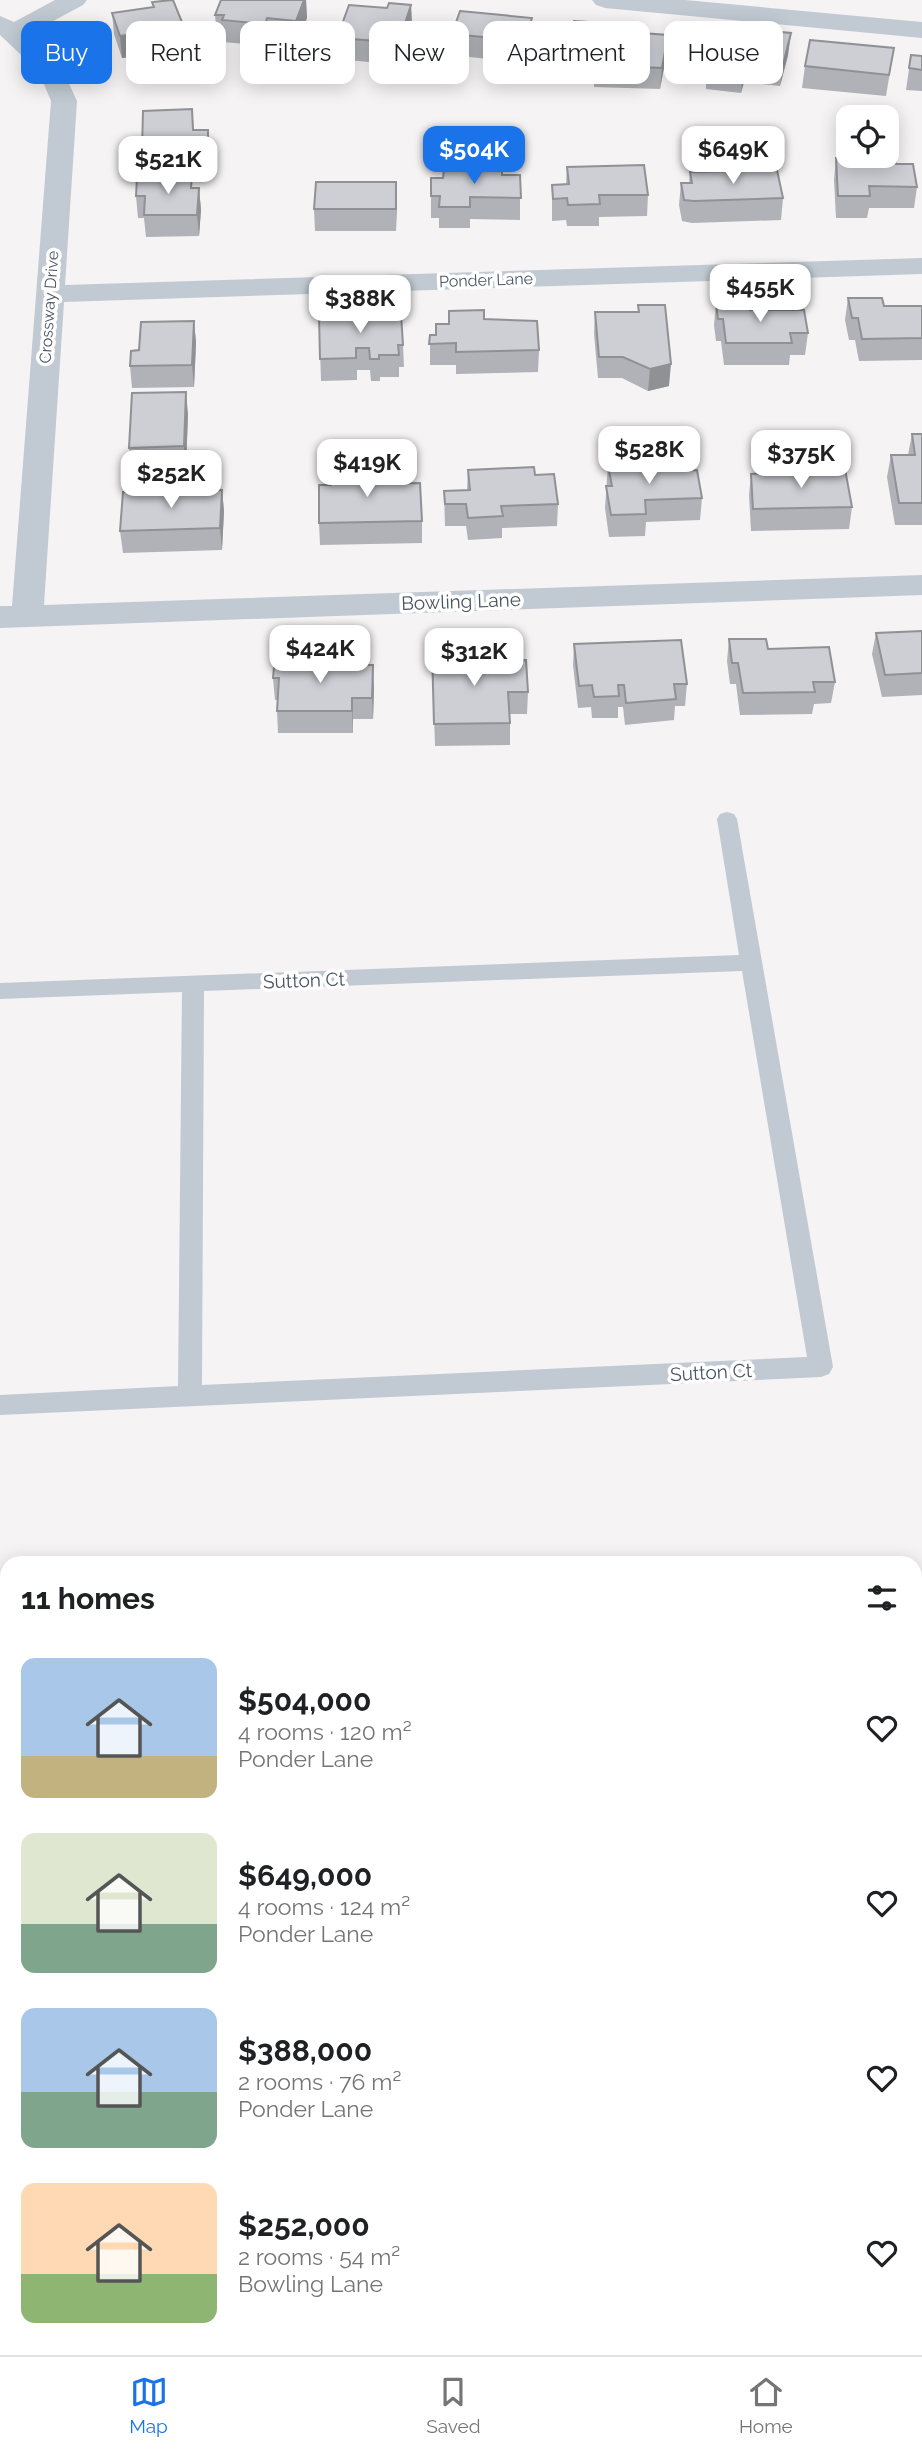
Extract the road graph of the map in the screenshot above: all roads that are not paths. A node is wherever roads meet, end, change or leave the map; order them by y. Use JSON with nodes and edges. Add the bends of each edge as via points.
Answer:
{"nodes":[{"id":1,"x":74,"y":0,"type":"edge"},
{"id":2,"x":605,"y":0,"type":"edge"},
{"id":3,"x":7,"y":28,"type":"edge"},
{"id":4,"x":922,"y":30,"type":"edge"},
{"id":5,"x":922,"y":266,"type":"edge"},
{"id":6,"x":50,"y":294,"type":"junction"},
{"id":7,"x":922,"y":585,"type":"edge"},
{"id":8,"x":13,"y":616,"type":"edge"},
{"id":9,"x":727,"y":819,"type":"dead end"},
{"id":10,"x":751,"y":963,"type":"junction"},
{"id":11,"x":193,"y":984,"type":"junction"},
{"id":12,"x":0,"y":992,"type":"edge"},
{"id":13,"x":190,"y":1396,"type":"junction"},
{"id":14,"x":0,"y":1405,"type":"edge"}],
"edges":[{"from":1,"to":3,"type":"street"},
{"from":2,"to":4,"type":"street"},
{"from":3,"to":6,"type":"street","name":"Crossway Drive","via":[[51,69],[64,101]]},
{"from":5,"to":6,"type":"street","name":"Ponder Lane"},
{"from":6,"to":8,"type":"street","name":"Crossway Drive"},
{"from":7,"to":8,"type":"street","name":"Bowling Lane"},
{"from":9,"to":10,"type":"lane","name":"Sutton Ct"},
{"from":10,"to":11,"type":"lane","name":"Sutton Ct"},
{"from":10,"to":13,"type":"lane","name":"Sutton Ct","via":[[821,1367]]},
{"from":11,"to":12,"type":"lane","name":"Sutton Ct"},
{"from":11,"to":13,"type":"lane"},
{"from":13,"to":14,"type":"lane","name":"Sutton Ct"}]}
